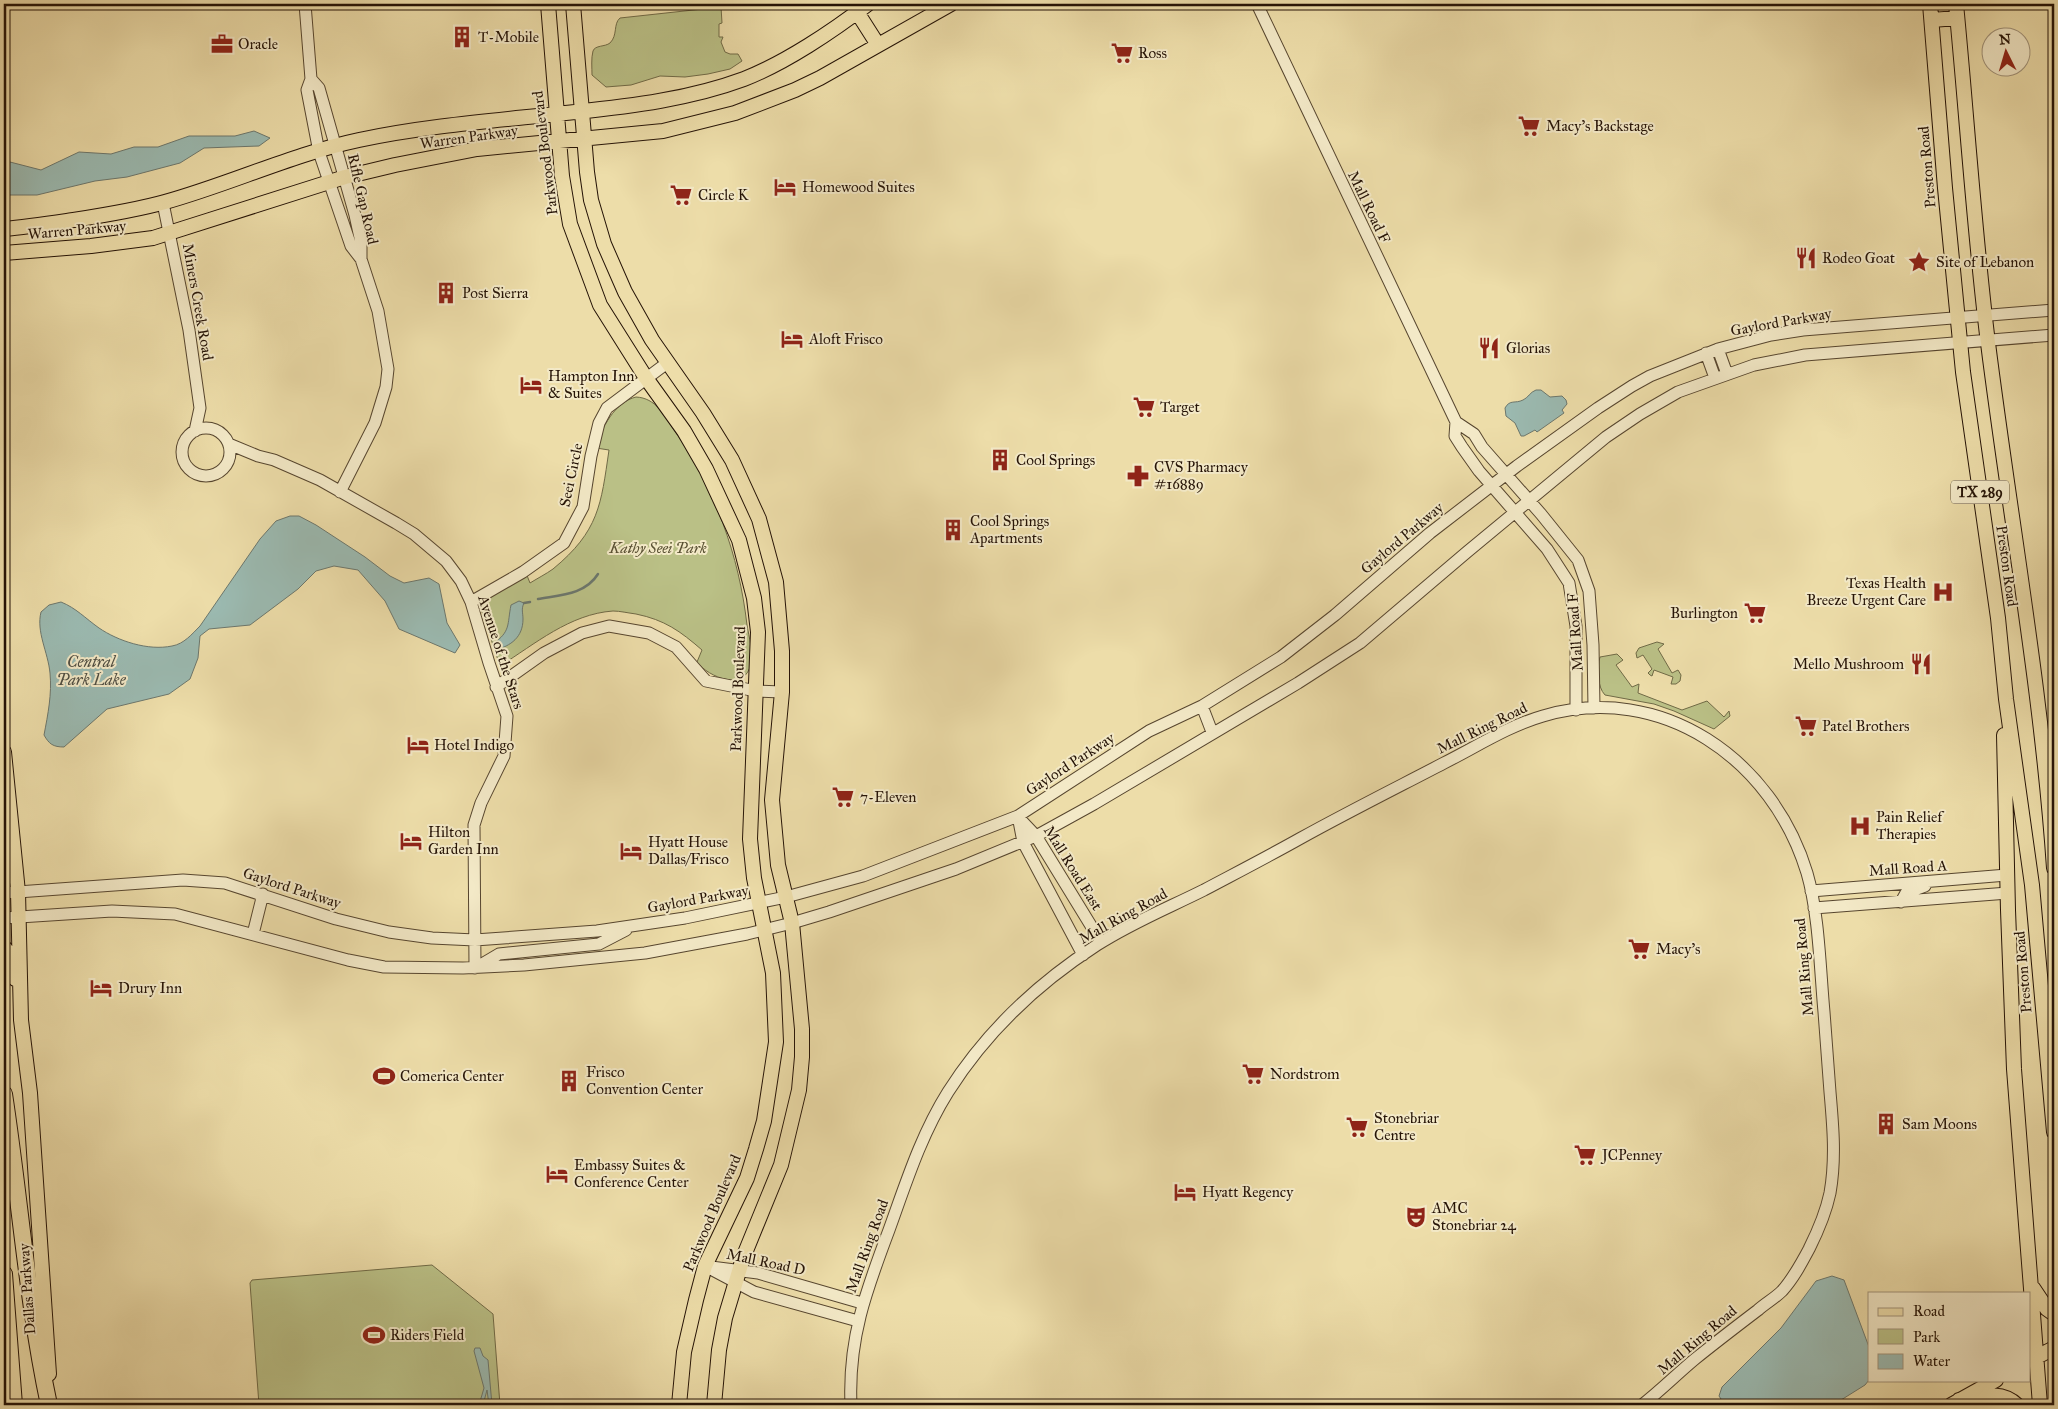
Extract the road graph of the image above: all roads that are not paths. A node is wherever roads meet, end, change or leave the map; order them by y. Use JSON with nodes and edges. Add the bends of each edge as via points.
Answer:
{"nodes":[{"id":1,"x":305,"y":4,"type":"edge"},
{"id":2,"x":548,"y":4,"type":"edge"},
{"id":3,"x":573,"y":4,"type":"edge"},
{"id":4,"x":951,"y":4,"type":"edge"},
{"id":5,"x":1257,"y":4,"type":"edge"},
{"id":6,"x":1930,"y":4,"type":"edge"},
{"id":7,"x":862,"y":8,"type":"edge"},
{"id":8,"x":1957,"y":11,"type":"edge"},
{"id":9,"x":1932,"y":20,"type":"junction"},
{"id":10,"x":878,"y":45,"type":"junction"},
{"id":11,"x":311,"y":79,"type":"junction"},
{"id":12,"x":581,"y":112,"type":"junction"},
{"id":13,"x":556,"y":114,"type":"junction"},
{"id":14,"x":583,"y":139,"type":"junction"},
{"id":15,"x":558,"y":142,"type":"junction"},
{"id":16,"x":335,"y":146,"type":"junction"},
{"id":17,"x":319,"y":152,"type":"junction"},
{"id":18,"x":345,"y":178,"type":"junction"},
{"id":19,"x":330,"y":182,"type":"junction"},
{"id":20,"x":163,"y":203,"type":"junction"},
{"id":21,"x":4,"y":229,"type":"edge"},
{"id":22,"x":170,"y":234,"type":"junction"},
{"id":23,"x":4,"y":253,"type":"edge"},
{"id":24,"x":361,"y":259,"type":"junction"},
{"id":25,"x":2054,"y":310,"type":"edge"},
{"id":26,"x":1985,"y":315,"type":"junction"},
{"id":27,"x":1958,"y":317,"type":"junction"},
{"id":28,"x":2054,"y":335,"type":"edge"},
{"id":29,"x":1988,"y":341,"type":"junction"},
{"id":30,"x":1960,"y":343,"type":"junction"},
{"id":31,"x":1718,"y":349,"type":"junction"},
{"id":32,"x":1706,"y":353,"type":"junction"},
{"id":33,"x":667,"y":362,"type":"junction"},
{"id":34,"x":1727,"y":374,"type":"junction"},
{"id":35,"x":646,"y":378,"type":"junction"},
{"id":36,"x":1715,"y":378,"type":"junction"},
{"id":37,"x":200,"y":408,"type":"junction"},
{"id":38,"x":1456,"y":422,"type":"junction"},
{"id":39,"x":211,"y":429,"type":"junction"},
{"id":40,"x":195,"y":431,"type":"junction"},
{"id":41,"x":229,"y":444,"type":"junction"},
{"id":42,"x":258,"y":456,"type":"junction"},
{"id":43,"x":228,"y":461,"type":"junction"},
{"id":44,"x":1506,"y":474,"type":"junction"},
{"id":45,"x":1492,"y":485,"type":"junction"},
{"id":46,"x":340,"y":492,"type":"junction"},
{"id":47,"x":1529,"y":501,"type":"junction"},
{"id":48,"x":1515,"y":512,"type":"junction"},
{"id":49,"x":471,"y":602,"type":"junction"},
{"id":50,"x":1593,"y":645,"type":"junction"},
{"id":51,"x":1576,"y":646,"type":"junction"},
{"id":52,"x":496,"y":687,"type":"junction"},
{"id":53,"x":2036,"y":688,"type":"junction"},
{"id":54,"x":756,"y":691,"type":"junction"},
{"id":55,"x":782,"y":692,"type":"junction"},
{"id":56,"x":2006,"y":699,"type":"junction"},
{"id":57,"x":1202,"y":706,"type":"junction"},
{"id":58,"x":1594,"y":708,"type":"junction"},
{"id":59,"x":1576,"y":710,"type":"junction"},
{"id":60,"x":1212,"y":732,"type":"junction"},
{"id":61,"x":4,"y":752,"type":"edge"},
{"id":62,"x":2054,"y":778,"type":"edge"},
{"id":63,"x":1018,"y":816,"type":"junction"},
{"id":64,"x":11,"y":829,"type":"junction"},
{"id":65,"x":1036,"y":836,"type":"junction"},
{"id":66,"x":1023,"y":842,"type":"junction"},
{"id":67,"x":4,"y":860,"type":"edge"},
{"id":68,"x":2054,"y":868,"type":"edge"},
{"id":69,"x":2007,"y":875,"type":"junction"},
{"id":70,"x":1940,"y":880,"type":"junction"},
{"id":71,"x":1811,"y":891,"type":"junction"},
{"id":72,"x":11,"y":892,"type":"edge"},
{"id":73,"x":2008,"y":893,"type":"junction"},
{"id":74,"x":263,"y":894,"type":"junction"},
{"id":75,"x":786,"y":898,"type":"junction"},
{"id":76,"x":1901,"y":902,"type":"junction"},
{"id":77,"x":759,"y":904,"type":"junction"},
{"id":78,"x":1814,"y":908,"type":"junction"},
{"id":79,"x":18,"y":917,"type":"junction"},
{"id":80,"x":4,"y":918,"type":"edge"},
{"id":81,"x":792,"y":924,"type":"junction"},
{"id":82,"x":634,"y":926,"type":"junction"},
{"id":83,"x":765,"y":930,"type":"junction"},
{"id":84,"x":253,"y":934,"type":"junction"},
{"id":85,"x":475,"y":940,"type":"junction"},
{"id":86,"x":1101,"y":942,"type":"junction"},
{"id":87,"x":4,"y":947,"type":"edge"},
{"id":88,"x":1083,"y":954,"type":"junction"},
{"id":89,"x":475,"y":968,"type":"junction"},
{"id":90,"x":21,"y":1020,"type":"junction"},
{"id":91,"x":4,"y":1094,"type":"edge"},
{"id":92,"x":2054,"y":1132,"type":"edge"},
{"id":93,"x":705,"y":1266,"type":"junction"},
{"id":94,"x":4,"y":1274,"type":"edge"},
{"id":95,"x":738,"y":1276,"type":"junction"},
{"id":96,"x":2032,"y":1288,"type":"junction"},
{"id":97,"x":862,"y":1303,"type":"junction"},
{"id":98,"x":2031,"y":1307,"type":"edge"},
{"id":99,"x":2054,"y":1314,"type":"edge"},
{"id":100,"x":858,"y":1321,"type":"junction"},
{"id":101,"x":2054,"y":1348,"type":"edge"},
{"id":102,"x":2033,"y":1359,"type":"edge"},
{"id":103,"x":1981,"y":1382,"type":"edge"},
{"id":104,"x":1992,"y":1382,"type":"edge"},
{"id":105,"x":1955,"y":1403,"type":"edge"},
{"id":106,"x":14,"y":1405,"type":"edge"},
{"id":107,"x":50,"y":1405,"type":"edge"},
{"id":108,"x":679,"y":1405,"type":"edge"},
{"id":109,"x":714,"y":1405,"type":"edge"},
{"id":110,"x":851,"y":1405,"type":"edge"},
{"id":111,"x":1642,"y":1405,"type":"edge"},
{"id":112,"x":2017,"y":1405,"type":"edge"},
{"id":113,"x":2040,"y":1405,"type":"edge"}],
"edges":[{"from":1,"to":11,"type":"street","name":"Rifle Gap Road"},
{"from":2,"to":13,"type":"main road","name":"Parkwood Boulevard"},
{"from":3,"to":12,"type":"main road"},
{"from":4,"to":10,"type":"main road","name":"Warren Parkway"},
{"from":5,"to":38,"type":"street","name":"Mall Road F"},
{"from":6,"to":9,"type":"main road","name":"Preston Road","number":"TX 289"},
{"from":7,"to":10,"type":"main road"},
{"from":7,"to":12,"type":"main road","name":"Warren Parkway","via":[[797,52],[744,79],[671,100]]},
{"from":8,"to":9,"type":"main road"},
{"from":8,"to":26,"type":"main road","name":"Preston Road","number":"TX 289"},
{"from":9,"to":27,"type":"main road","name":"Preston Road","number":"TX 289"},
{"from":10,"to":14,"type":"main road","name":"Warren Parkway","via":[[795,90],[735,113],[664,130]]},
{"from":11,"to":16,"type":"street","name":"Rifle Gap Road","via":[[320,88]]},
{"from":11,"to":17,"type":"street","name":"Rifle Gap Road","via":[[307,90]]},
{"from":12,"to":13,"type":"main road","name":"Warren Parkway"},
{"from":12,"to":14,"type":"main road"},
{"from":13,"to":15,"type":"main road","name":"Parkwood Boulevard"},
{"from":13,"to":16,"type":"main road","name":"Warren Parkway","via":[[412,130]]},
{"from":14,"to":15,"type":"main road","name":"Warren Parkway"},
{"from":14,"to":33,"type":"main road","via":[[591,200],[604,244],[625,292]]},
{"from":15,"to":18,"type":"main road","name":"Warren Parkway","via":[[477,149]]},
{"from":15,"to":35,"type":"main road","name":"Parkwood Boulevard","via":[[566,210],[593,287],[600,305]]},
{"from":16,"to":17,"type":"main road","name":"Warren Parkway"},
{"from":16,"to":18,"type":"street","name":"Rifle Gap Road"},
{"from":17,"to":19,"type":"street","name":"Rifle Gap Road"},
{"from":17,"to":20,"type":"main road","name":"Warren Parkway"},
{"from":18,"to":19,"type":"main road","name":"Warren Parkway"},
{"from":18,"to":24,"type":"street","name":"Rifle Gap Road","via":[[361,242]]},
{"from":19,"to":22,"type":"main road","name":"Warren Parkway"},
{"from":19,"to":24,"type":"street","name":"Rifle Gap Road","via":[[351,246]]},
{"from":20,"to":21,"type":"main road","name":"Warren Parkway","via":[[107,215]]},
{"from":20,"to":22,"type":"street","name":"Miners Creek Road"},
{"from":22,"to":23,"type":"main road","name":"Warren Parkway","via":[[131,241]]},
{"from":22,"to":37,"type":"street","name":"Miners Creek Road"},
{"from":24,"to":46,"type":"street","name":"Rifle Gap Road","via":[[378,311],[388,369],[375,422]]},
{"from":25,"to":26,"type":"street","name":"Gaylord Parkway"},
{"from":26,"to":27,"type":"street","name":"Gaylord Parkway"},
{"from":26,"to":29,"type":"main road","name":"Preston Road","number":"TX 289"},
{"from":27,"to":30,"type":"main road","name":"Preston Road","number":"TX 289"},
{"from":27,"to":31,"type":"street","name":"Gaylord Parkway","via":[[1803,330]]},
{"from":28,"to":29,"type":"street"},
{"from":29,"to":30,"type":"street"},
{"from":29,"to":53,"type":"main road","name":"Preston Road","number":"TX 289"},
{"from":30,"to":34,"type":"street","via":[[1805,355]]},
{"from":30,"to":56,"type":"main road","name":"Preston Road","number":"TX 289","via":[[1999,625]]},
{"from":31,"to":32,"type":"street","name":"Gaylord Parkway"},
{"from":31,"to":34,"type":"street"},
{"from":32,"to":36,"type":"street"},
{"from":32,"to":44,"type":"street","name":"Gaylord Parkway","via":[[1632,386]]},
{"from":33,"to":35,"type":"street","name":"Seei Circle"},
{"from":33,"to":55,"type":"main road","via":[[718,436],[759,520],[776,582]]},
{"from":34,"to":36,"type":"street"},
{"from":35,"to":49,"type":"street","name":"Seei Circle","via":[[608,408],[599,423],[590,456],[583,507],[564,543],[523,572]]},
{"from":35,"to":54,"type":"main road","name":"Parkwood Boulevard","via":[[684,431],[706,469],[738,540],[754,598],[758,641]]},
{"from":36,"to":47,"type":"street","via":[[1678,392],[1640,414],[1606,437]]},
{"from":37,"to":39,"type":"street","name":"Miners Creek Road"},
{"from":37,"to":40,"type":"street","name":"Miners Creek Road"},
{"from":38,"to":44,"type":"street","name":"Mall Road F","via":[[1474,434]]},
{"from":38,"to":45,"type":"street","name":"Mall Road F","via":[[1455,436]]},
{"from":39,"to":40,"type":"street"},
{"from":39,"to":41,"type":"street","via":[[225,437]]},
{"from":40,"to":43,"type":"street","via":[[189,435],[183,448],[184,461],[193,472],[213,475]]},
{"from":41,"to":42,"type":"street","name":"Avenue of the Stars"},
{"from":41,"to":43,"type":"street"},
{"from":42,"to":43,"type":"street","name":"Avenue of the Stars"},
{"from":42,"to":46,"type":"street","name":"Avenue of the Stars","via":[[320,480]]},
{"from":44,"to":45,"type":"street","name":"Gaylord Parkway"},
{"from":44,"to":47,"type":"street","name":"Mall Road F"},
{"from":45,"to":48,"type":"street","name":"Mall Road F"},
{"from":45,"to":57,"type":"street","name":"Gaylord Parkway","via":[[1281,657]]},
{"from":46,"to":49,"type":"street","name":"Avenue of the Stars","via":[[414,534],[446,561]]},
{"from":47,"to":48,"type":"street"},
{"from":47,"to":50,"type":"street","name":"Mall Road F","via":[[1578,560],[1589,591]]},
{"from":48,"to":51,"type":"street","name":"Mall Road F","via":[[1547,549],[1569,583]]},
{"from":48,"to":60,"type":"street","via":[[1360,643]]},
{"from":49,"to":52,"type":"street","name":"Avenue of the Stars"},
{"from":50,"to":51,"type":"street"},
{"from":50,"to":58,"type":"street","name":"Mall Road F"},
{"from":51,"to":59,"type":"street","name":"Mall Road F"},
{"from":52,"to":54,"type":"street","via":[[544,653],[582,633],[610,626],[649,633],[676,646],[706,681]]},
{"from":52,"to":85,"type":"street","name":"Avenue of the Stars","via":[[507,716],[504,756],[474,825]]},
{"from":53,"to":62,"type":"main road"},
{"from":53,"to":68,"type":"main road","name":"Preston Road","number":"TX 289"},
{"from":54,"to":55,"type":"street"},
{"from":54,"to":77,"type":"main road","name":"Parkwood Boulevard","via":[[750,839]]},
{"from":55,"to":75,"type":"main road","via":[[772,800],[778,864]]},
{"from":56,"to":69,"type":"main road"},
{"from":56,"to":92,"type":"main road","name":"Preston Road","number":"TX 289","via":[[2032,884]]},
{"from":57,"to":60,"type":"street"},
{"from":57,"to":63,"type":"street","name":"Gaylord Parkway","via":[[1149,731]]},
{"from":58,"to":59,"type":"street","name":"Mall Ring Road"},
{"from":58,"to":71,"type":"street","name":"Mall Ring Road","via":[[1626,710],[1674,723],[1711,742],[1738,762],[1762,786],[1779,811],[1801,857]]},
{"from":59,"to":86,"type":"street","name":"Mall Ring Road","via":[[1533,719],[1497,735]]},
{"from":60,"to":65,"type":"street"},
{"from":61,"to":64,"type":"main road","name":"Dallas Parkway"},
{"from":63,"to":65,"type":"street","name":"Mall Road East"},
{"from":63,"to":66,"type":"street","name":"Mall Road East"},
{"from":63,"to":75,"type":"street","name":"Gaylord Parkway","via":[[863,876]]},
{"from":64,"to":67,"type":"main road"},
{"from":64,"to":72,"type":"main road","name":"Dallas Parkway"},
{"from":65,"to":66,"type":"street"},
{"from":65,"to":86,"type":"street","name":"Mall Road East"},
{"from":66,"to":81,"type":"street","via":[[956,869]]},
{"from":66,"to":88,"type":"street","name":"Mall Road East"},
{"from":69,"to":70,"type":"street","name":"Mall Road A"},
{"from":69,"to":73,"type":"main road"},
{"from":70,"to":71,"type":"street","name":"Mall Road A"},
{"from":70,"to":76,"type":"street","via":[[1906,892]]},
{"from":71,"to":78,"type":"street","name":"Mall Ring Road"},
{"from":72,"to":74,"type":"street","name":"Gaylord Parkway","via":[[182,880],[225,883]]},
{"from":72,"to":79,"type":"main road","name":"Dallas Parkway"},
{"from":73,"to":76,"type":"street"},
{"from":73,"to":96,"type":"main road","via":[[2014,1069]]},
{"from":74,"to":84,"type":"street"},
{"from":74,"to":85,"type":"street","name":"Gaylord Parkway","via":[[389,932]]},
{"from":75,"to":77,"type":"street","name":"Gaylord Parkway"},
{"from":75,"to":81,"type":"main road"},
{"from":76,"to":78,"type":"street"},
{"from":77,"to":82,"type":"street","name":"Gaylord Parkway"},
{"from":77,"to":83,"type":"main road","name":"Parkwood Boulevard"},
{"from":78,"to":111,"type":"street","name":"Mall Ring Road","via":[[1834,1152],[1830,1194],[1823,1218],[1798,1270],[1780,1292]]},
{"from":79,"to":80,"type":"street"},
{"from":79,"to":84,"type":"street","via":[[112,911],[175,914]]},
{"from":79,"to":90,"type":"main road","name":"Dallas Parkway"},
{"from":81,"to":83,"type":"street"},
{"from":81,"to":95,"type":"main road","via":[[802,1029],[799,1090],[781,1165]]},
{"from":82,"to":85,"type":"street","name":"Gaylord Parkway"},
{"from":82,"to":89,"type":"street","via":[[599,944],[498,954]]},
{"from":83,"to":89,"type":"street","via":[[645,954]]},
{"from":83,"to":93,"type":"main road","name":"Parkwood Boulevard","via":[[773,973],[776,1042],[764,1121],[747,1178]]},
{"from":84,"to":89,"type":"street","via":[[384,967]]},
{"from":85,"to":89,"type":"street","name":"Avenue of the Stars"},
{"from":86,"to":88,"type":"street","name":"Mall Ring Road"},
{"from":87,"to":90,"type":"main road","via":[[14,974]]},
{"from":88,"to":97,"type":"street","name":"Mall Ring Road","via":[[1043,984],[1001,1023],[949,1091],[913,1163]]},
{"from":90,"to":107,"type":"main road","name":"Dallas Parkway","via":[[30,1092]]},
{"from":91,"to":107,"type":"highway","via":[[31,1311]]},
{"from":93,"to":95,"type":"street","name":"Mall Road D"},
{"from":93,"to":108,"type":"main road","name":"Parkwood Boulevard","via":[[684,1352]]},
{"from":94,"to":106,"type":"highway"},
{"from":95,"to":97,"type":"street","name":"Mall Road D","via":[[800,1285]]},
{"from":95,"to":100,"type":"street","name":"Mall Road D","via":[[754,1292]]},
{"from":95,"to":109,"type":"main road","via":[[719,1350]]},
{"from":96,"to":98,"type":"main road"},
{"from":96,"to":99,"type":"main road"},
{"from":97,"to":100,"type":"street","name":"Mall Ring Road"},
{"from":98,"to":102,"type":"main road"},
{"from":100,"to":110,"type":"street","name":"Mall Ring Road","via":[[850,1380]]},
{"from":101,"to":102,"type":"main road"},
{"from":102,"to":113,"type":"main road"},
{"from":103,"to":105,"type":"main road"},
{"from":104,"to":105,"type":"main road"},
{"from":105,"to":112,"type":"main road","via":[[1993,1394],[2008,1398]]}]}
